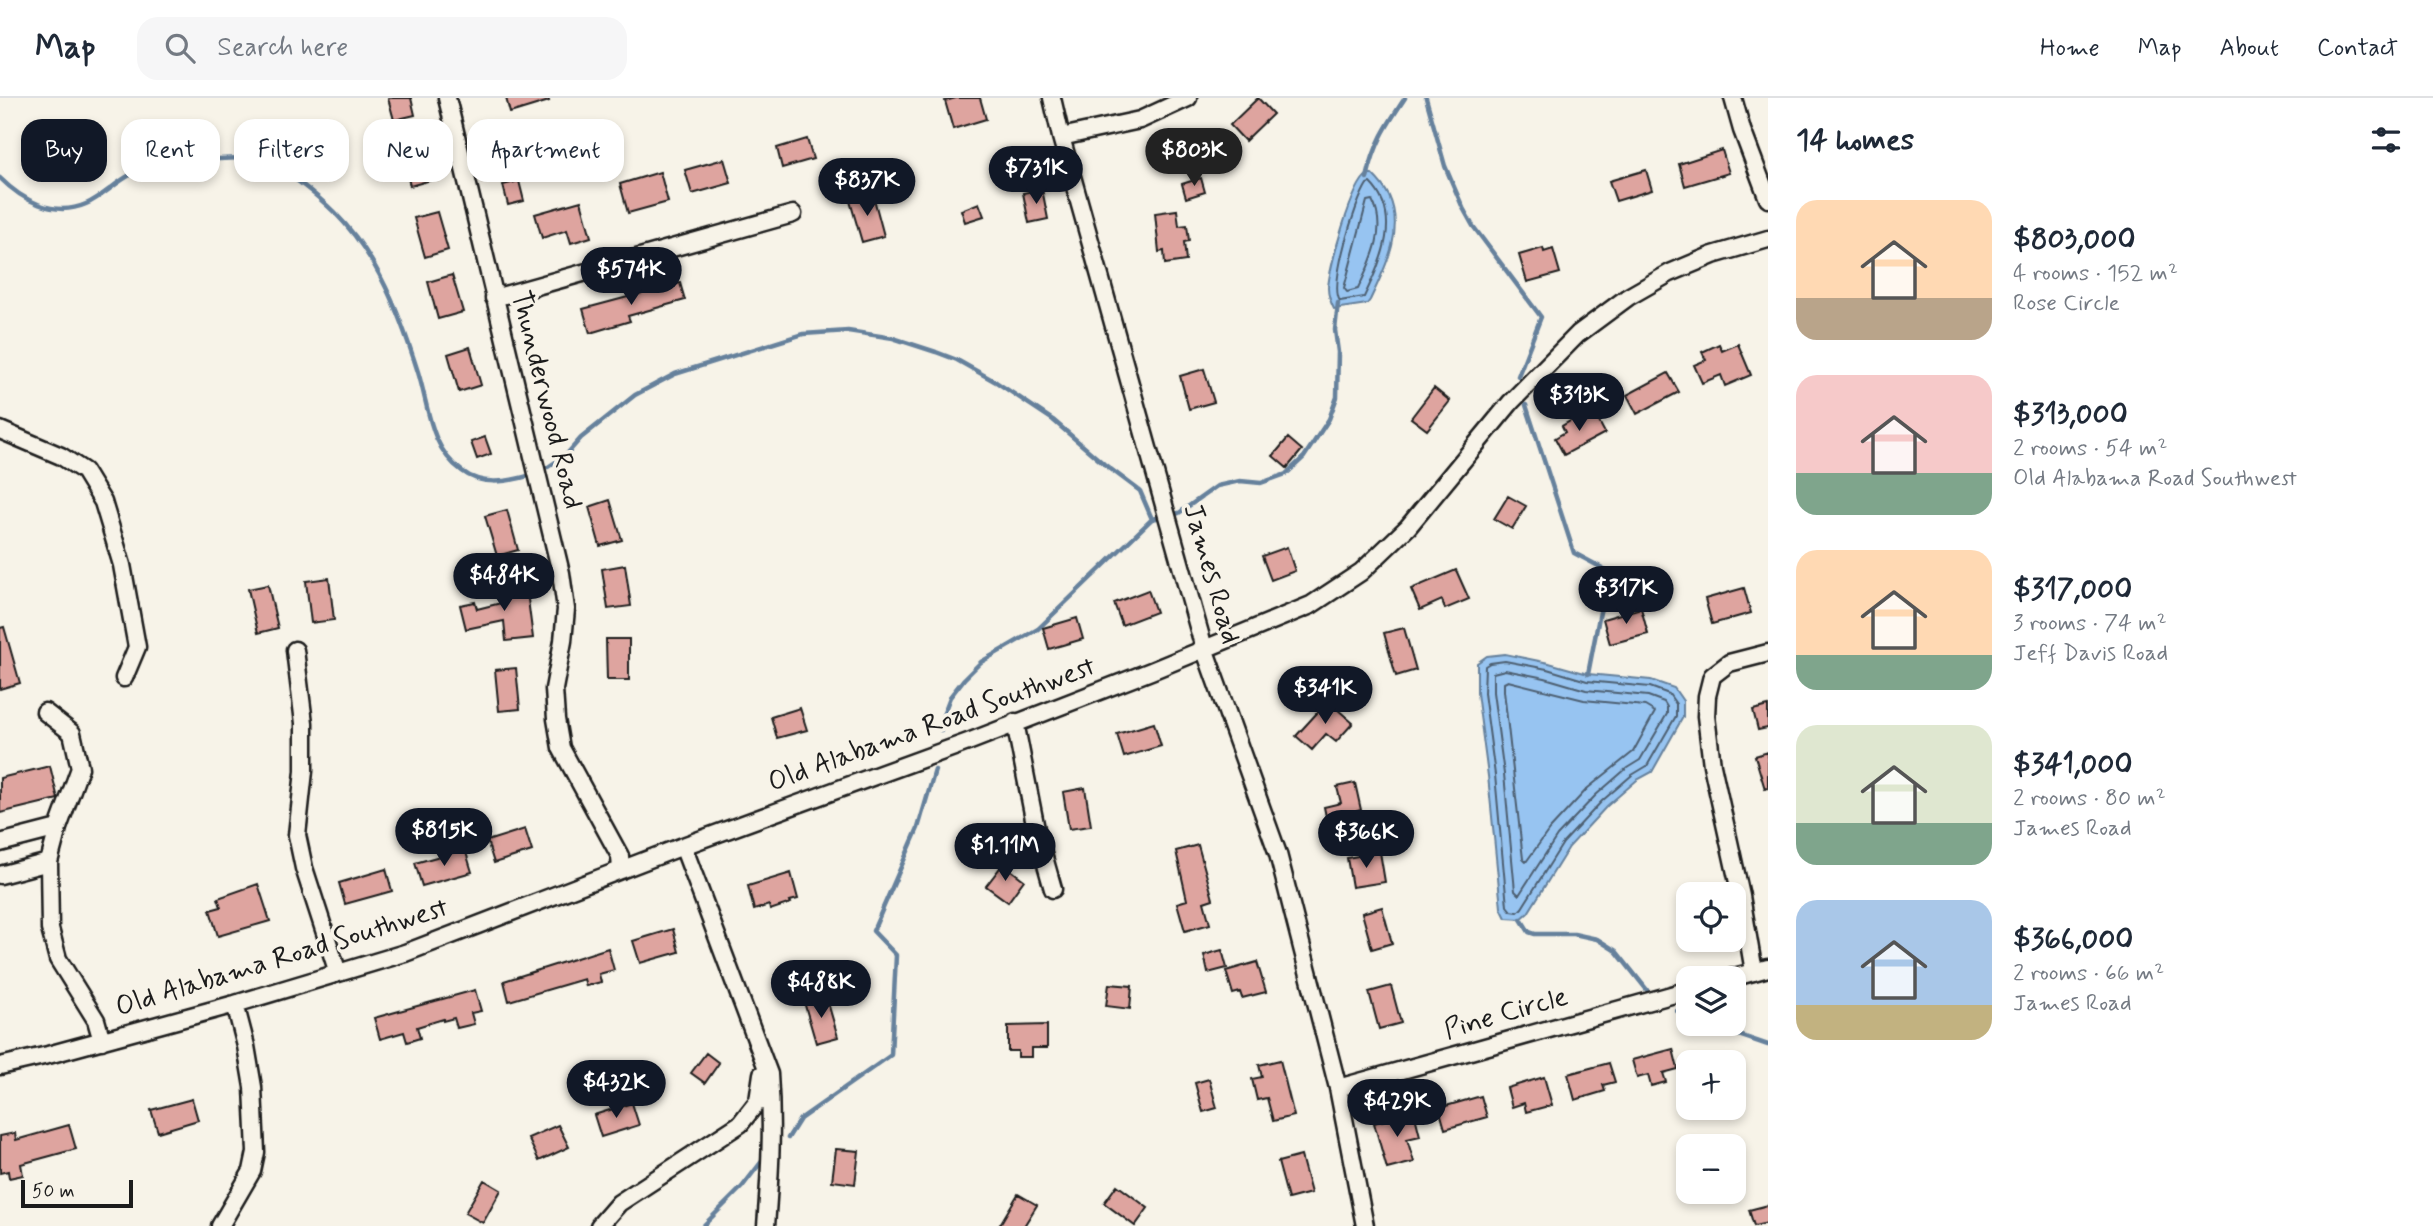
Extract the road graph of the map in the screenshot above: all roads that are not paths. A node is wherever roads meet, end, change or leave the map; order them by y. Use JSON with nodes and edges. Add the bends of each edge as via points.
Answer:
{"nodes":[{"id":1,"x":447,"y":98,"type":"edge"},
{"id":2,"x":1052,"y":98,"type":"edge"},
{"id":3,"x":1188,"y":98,"type":"edge"},
{"id":4,"x":1733,"y":98,"type":"edge"},
{"id":5,"x":1061,"y":137,"type":"junction"},
{"id":6,"x":1768,"y":199,"type":"edge"},
{"id":7,"x":793,"y":214,"type":"dead end"},
{"id":8,"x":1768,"y":239,"type":"edge"},
{"id":9,"x":494,"y":298,"type":"junction"},
{"id":10,"x":0,"y":429,"type":"edge"},
{"id":11,"x":1204,"y":648,"type":"junction"},
{"id":12,"x":295,"y":650,"type":"dead end"},
{"id":13,"x":1768,"y":653,"type":"edge"},
{"id":14,"x":124,"y":678,"type":"dead end"},
{"id":15,"x":46,"y":712,"type":"dead end"},
{"id":16,"x":1015,"y":722,"type":"junction"},
{"id":17,"x":58,"y":828,"type":"junction"},
{"id":18,"x":0,"y":843,"type":"edge"},
{"id":19,"x":683,"y":846,"type":"junction"},
{"id":20,"x":49,"y":862,"type":"junction"},
{"id":21,"x":621,"y":870,"type":"junction"},
{"id":22,"x":0,"y":875,"type":"edge"},
{"id":23,"x":1053,"y":889,"type":"dead end"},
{"id":24,"x":1761,"y":970,"type":"edge"},
{"id":25,"x":338,"y":973,"type":"junction"},
{"id":26,"x":1676,"y":994,"type":"edge"},
{"id":27,"x":235,"y":1004,"type":"junction"},
{"id":28,"x":102,"y":1041,"type":"junction"},
{"id":29,"x":763,"y":1063,"type":"junction"},
{"id":30,"x":0,"y":1066,"type":"edge"},
{"id":31,"x":1338,"y":1087,"type":"junction"},
{"id":32,"x":220,"y":1226,"type":"edge"},
{"id":33,"x":599,"y":1226,"type":"edge"},
{"id":34,"x":766,"y":1226,"type":"edge"},
{"id":35,"x":1365,"y":1226,"type":"edge"}],
"edges":[{"from":1,"to":9,"type":"street","name":"Thunderwood Road"},
{"from":2,"to":5,"type":"street","name":"James Road"},
{"from":3,"to":5,"type":"street","via":[[1140,120]]},
{"from":4,"to":6,"type":"street"},
{"from":5,"to":11,"type":"street","name":"James Road"},
{"from":7,"to":9,"type":"street"},
{"from":8,"to":11,"type":"street","name":"Old Alabama Road Southwest","via":[[1670,272],[1628,297],[1578,334],[1511,402],[1408,527],[1361,572],[1311,605]]},
{"from":9,"to":21,"type":"street","name":"Thunderwood Road","via":[[561,573],[566,610],[554,689],[561,748],[620,856]]},
{"from":10,"to":14,"type":"street","via":[[83,471],[103,502],[137,647]]},
{"from":11,"to":16,"type":"street","name":"Old Alabama Road Southwest"},
{"from":11,"to":31,"type":"street","name":"James Road","via":[[1278,854]]},
{"from":12,"to":25,"type":"street","via":[[304,723],[297,835]]},
{"from":13,"to":24,"type":"street","via":[[1729,663],[1712,676],[1706,716],[1712,765]]},
{"from":15,"to":17,"type":"street","via":[[72,733],[80,768]]},
{"from":16,"to":19,"type":"street","name":"Old Alabama Road Southwest"},
{"from":16,"to":23,"type":"street"},
{"from":17,"to":18,"type":"street"},
{"from":17,"to":20,"type":"street"},
{"from":19,"to":21,"type":"street","name":"Old Alabama Road Southwest"},
{"from":19,"to":29,"type":"street"},
{"from":20,"to":22,"type":"street"},
{"from":20,"to":28,"type":"street","via":[[50,929],[58,959],[96,1020]]},
{"from":21,"to":25,"type":"street","name":"Old Alabama Road Southwest","via":[[405,953]]},
{"from":25,"to":27,"type":"street","name":"Old Alabama Road Southwest"},
{"from":26,"to":31,"type":"street","name":"Pine Circle"},
{"from":27,"to":28,"type":"street","name":"Old Alabama Road Southwest"},
{"from":27,"to":32,"type":"street","via":[[253,1087],[256,1152],[252,1171]]},
{"from":28,"to":30,"type":"street","name":"Old Alabama Road Southwest"},
{"from":29,"to":33,"type":"street","via":[[758,1101],[740,1124],[619,1203]]},
{"from":29,"to":34,"type":"street","via":[[769,1074],[772,1111]]},
{"from":31,"to":35,"type":"street","name":"James Road"}]}
